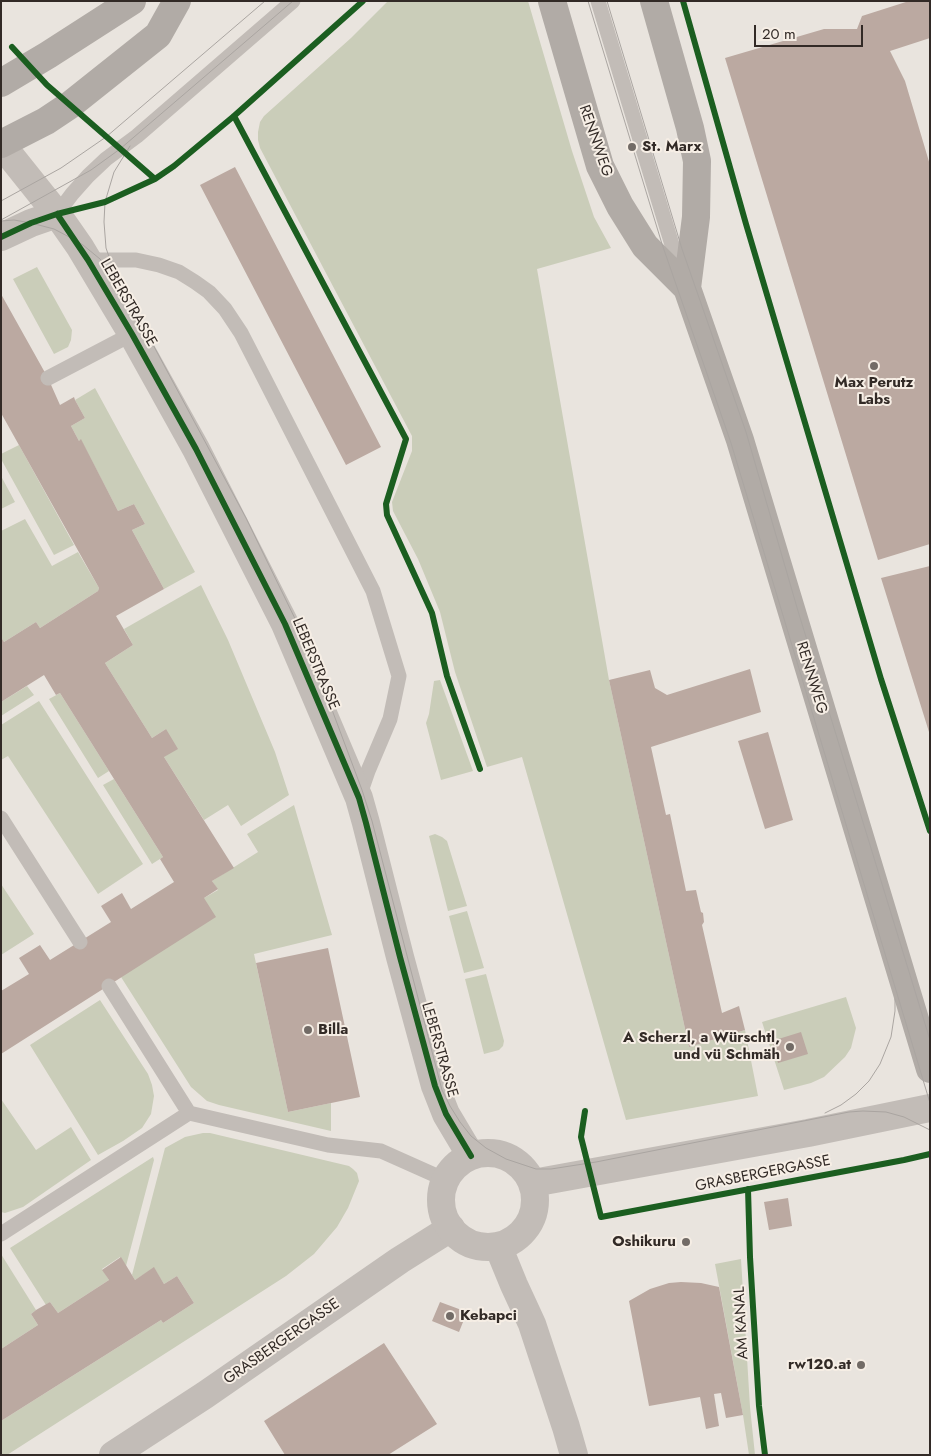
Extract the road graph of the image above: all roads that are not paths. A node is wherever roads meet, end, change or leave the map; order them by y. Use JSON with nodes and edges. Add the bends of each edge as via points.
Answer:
{"nodes":[{"id":1,"x":132,"y":1,"type":"edge"},
{"id":2,"x":177,"y":1,"type":"edge"},
{"id":3,"x":293,"y":1,"type":"edge"},
{"id":4,"x":552,"y":1,"type":"edge"},
{"id":5,"x":598,"y":1,"type":"edge"},
{"id":6,"x":654,"y":1,"type":"edge"},
{"id":7,"x":1,"y":83,"type":"edge"},
{"id":8,"x":1,"y":144,"type":"edge"},
{"id":9,"x":57,"y":214,"type":"junction"},
{"id":10,"x":1,"y":237,"type":"edge"},
{"id":11,"x":88,"y":260,"type":"junction"},
{"id":12,"x":687,"y":288,"type":"junction"},
{"id":13,"x":132,"y":334,"type":"junction"},
{"id":14,"x":48,"y":378,"type":"dead end"},
{"id":15,"x":358,"y":798,"type":"junction"},
{"id":16,"x":1,"y":818,"type":"edge"},
{"id":17,"x":80,"y":942,"type":"dead end"},
{"id":18,"x":109,"y":986,"type":"dead end"},
{"id":19,"x":930,"y":1069,"type":"edge"},
{"id":20,"x":930,"y":1108,"type":"edge"},
{"id":21,"x":189,"y":1113,"type":"junction"},
{"id":22,"x":471,"y":1156,"type":"junction"},
{"id":23,"x":446,"y":1180,"type":"junction"},
{"id":24,"x":532,"y":1183,"type":"junction"},
{"id":25,"x":450,"y":1228,"type":"junction"},
{"id":26,"x":1,"y":1234,"type":"edge"},
{"id":27,"x":498,"y":1246,"type":"junction"},
{"id":28,"x":113,"y":1455,"type":"edge"},
{"id":29,"x":574,"y":1455,"type":"edge"}],
"edges":[{"from":1,"to":7,"type":"main road"},
{"from":2,"to":8,"type":"main road","via":[[158,35],[70,105]]},
{"from":3,"to":9,"type":"lane","via":[[106,159]]},
{"from":4,"to":12,"type":"main road","name":"RENNWEG","via":[[600,166],[645,246]]},
{"from":5,"to":12,"type":"lane"},
{"from":6,"to":12,"type":"main road","name":"RENNWEG","via":[[697,161],[696,217]]},
{"from":8,"to":9,"type":"street","name":"LEBERSTRASSE"},
{"from":9,"to":10,"type":"street"},
{"from":9,"to":11,"type":"street","name":"LEBERSTRASSE"},
{"from":11,"to":13,"type":"street","name":"LEBERSTRASSE"},
{"from":11,"to":15,"type":"lane","via":[[136,260],[179,272],[209,292],[225,309],[255,359],[373,590],[398,676],[390,719]]},
{"from":12,"to":19,"type":"main road","name":"RENNWEG","via":[[740,440]]},
{"from":13,"to":14,"type":"lane"},
{"from":13,"to":15,"type":"street","name":"LEBERSTRASSE","via":[[196,448],[285,624]]},
{"from":15,"to":22,"type":"street","name":"LEBERSTRASSE","via":[[435,1086],[446,1114]]},
{"from":16,"to":17,"type":"lane"},
{"from":18,"to":21,"type":"lane"},
{"from":20,"to":24,"type":"street"},
{"from":21,"to":23,"type":"lane","via":[[328,1145],[381,1151]]},
{"from":21,"to":26,"type":"lane"},
{"from":22,"to":23,"type":"street","via":[[461,1161]]},
{"from":22,"to":24,"type":"street","via":[[490,1152],[508,1157],[523,1168]]},
{"from":23,"to":25,"type":"street","via":[[441,1196],[443,1213]]},
{"from":24,"to":27,"type":"street","via":[[536,1201],[533,1216],[525,1230]]},
{"from":25,"to":27,"type":"street","via":[[472,1244]]},
{"from":25,"to":28,"type":"street","name":"GRASBERGERGASSE"},
{"from":27,"to":29,"type":"street","via":[[532,1324]]}]}
